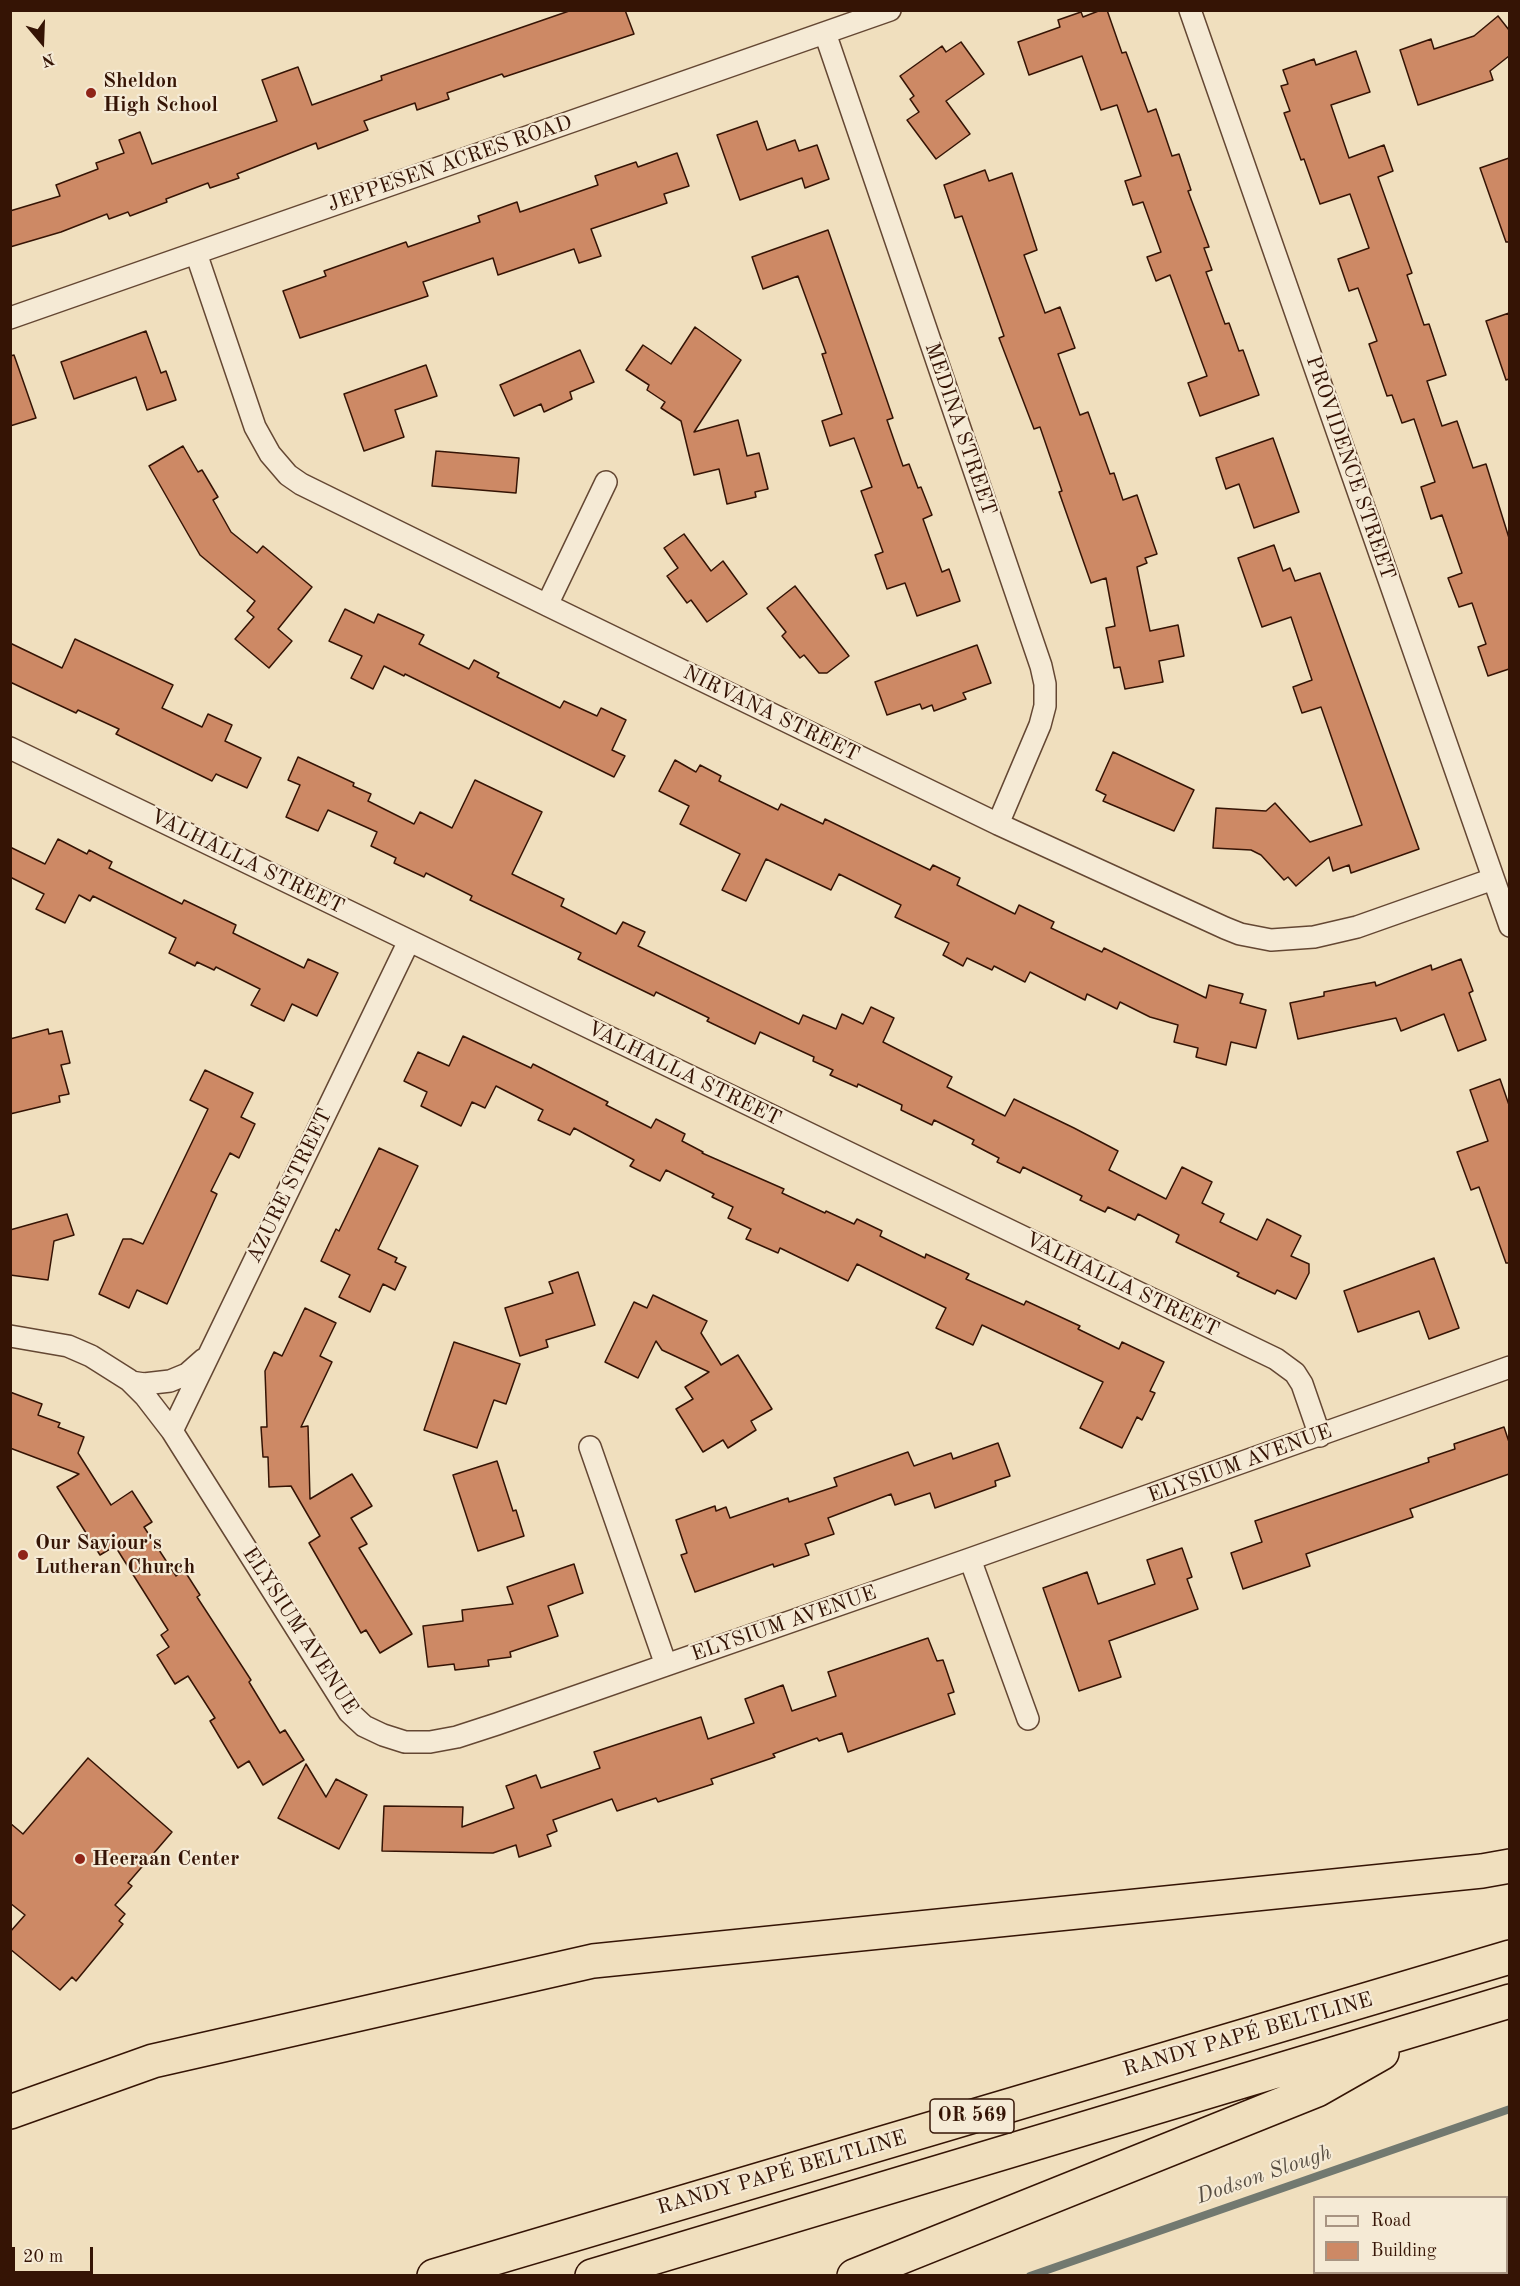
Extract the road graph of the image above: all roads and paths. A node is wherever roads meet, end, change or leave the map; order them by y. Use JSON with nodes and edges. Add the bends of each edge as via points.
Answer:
{"nodes":[{"id":1,"x":890,"y":10,"type":"edge"},
{"id":2,"x":1190,"y":10,"type":"edge"},
{"id":3,"x":825,"y":33,"type":"junction"},
{"id":4,"x":196,"y":253,"type":"junction"},
{"id":5,"x":10,"y":318,"type":"edge"},
{"id":6,"x":606,"y":482,"type":"dead end"},
{"id":7,"x":547,"y":605,"type":"junction"},
{"id":8,"x":10,"y":748,"type":"edge"},
{"id":9,"x":998,"y":824,"type":"junction"},
{"id":10,"x":1493,"y":879,"type":"junction"},
{"id":11,"x":1509,"y":926,"type":"edge"},
{"id":12,"x":409,"y":941,"type":"junction"},
{"id":13,"x":10,"y":1336,"type":"edge"},
{"id":14,"x":209,"y":1354,"type":"junction"},
{"id":15,"x":1509,"y":1367,"type":"edge"},
{"id":16,"x":131,"y":1382,"type":"junction"},
{"id":17,"x":172,"y":1431,"type":"junction"},
{"id":18,"x":1320,"y":1436,"type":"junction"},
{"id":19,"x":590,"y":1447,"type":"dead end"},
{"id":20,"x":970,"y":1559,"type":"junction"},
{"id":21,"x":666,"y":1665,"type":"junction"},
{"id":22,"x":1028,"y":1719,"type":"dead end"},
{"id":23,"x":1509,"y":1866,"type":"edge"},
{"id":24,"x":1509,"y":1957,"type":"edge"},
{"id":25,"x":1509,"y":2001,"type":"edge"},
{"id":26,"x":1433,"y":2024,"type":"junction"},
{"id":27,"x":10,"y":2112,"type":"edge"},
{"id":28,"x":434,"y":2276,"type":"edge"},
{"id":29,"x":592,"y":2276,"type":"edge"},
{"id":30,"x":854,"y":2276,"type":"edge"}],
"edges":[{"from":1,"to":3,"type":"street","name":"JEPPESEN ACRES ROAD"},
{"from":2,"to":10,"type":"street","name":"PROVIDENCE STREET"},
{"from":3,"to":4,"type":"street","name":"JEPPESEN ACRES ROAD"},
{"from":3,"to":9,"type":"street","name":"MEDINA STREET","via":[[1045,684],[1040,724]]},
{"from":4,"to":5,"type":"street","name":"JEPPESEN ACRES ROAD"},
{"from":4,"to":7,"type":"street","name":"NIRVANA STREET","via":[[255,427],[288,475]]},
{"from":6,"to":7,"type":"street"},
{"from":7,"to":9,"type":"street","name":"NIRVANA STREET"},
{"from":8,"to":12,"type":"street","name":"VALHALLA STREET"},
{"from":9,"to":10,"type":"street","name":"NIRVANA STREET","via":[[1225,928],[1271,940],[1314,937],[1357,927]]},
{"from":10,"to":11,"type":"street","name":"PROVIDENCE STREET"},
{"from":12,"to":14,"type":"street","name":"AZURE STREET"},
{"from":12,"to":18,"type":"street","name":"VALHALLA STREET","via":[[1276,1359],[1295,1373],[1302,1384]]},
{"from":13,"to":16,"type":"street","name":"ELYSIUM AVENUE","via":[[68,1347],[111,1367]]},
{"from":14,"to":16,"type":"street","via":[[195,1369],[178,1378],[161,1383]]},
{"from":14,"to":17,"type":"street","name":"AZURE STREET"},
{"from":15,"to":18,"type":"street","name":"ELYSIUM AVENUE"},
{"from":16,"to":17,"type":"street","name":"ELYSIUM AVENUE"},
{"from":17,"to":21,"type":"street","name":"ELYSIUM AVENUE","via":[[337,1696],[364,1726],[383,1735],[405,1742],[457,1737]]},
{"from":18,"to":20,"type":"street","name":"ELYSIUM AVENUE"},
{"from":19,"to":21,"type":"street","name":"ELYSIUM AVENUE"},
{"from":20,"to":21,"type":"street","name":"ELYSIUM AVENUE"},
{"from":20,"to":22,"type":"street"},
{"from":23,"to":27,"type":"highway","via":[[593,1961],[153,2061]]},
{"from":24,"to":28,"type":"highway","name":"RANDY PAPÉ BELTLINE","number":"OR 569"},
{"from":25,"to":26,"type":"highway","name":"RANDY PAPÉ BELTLINE","number":"OR 569"},
{"from":26,"to":29,"type":"highway","name":"RANDY PAPÉ BELTLINE","number":"OR 569"},
{"from":26,"to":30,"type":"highway","via":[[1317,2090]]}]}
